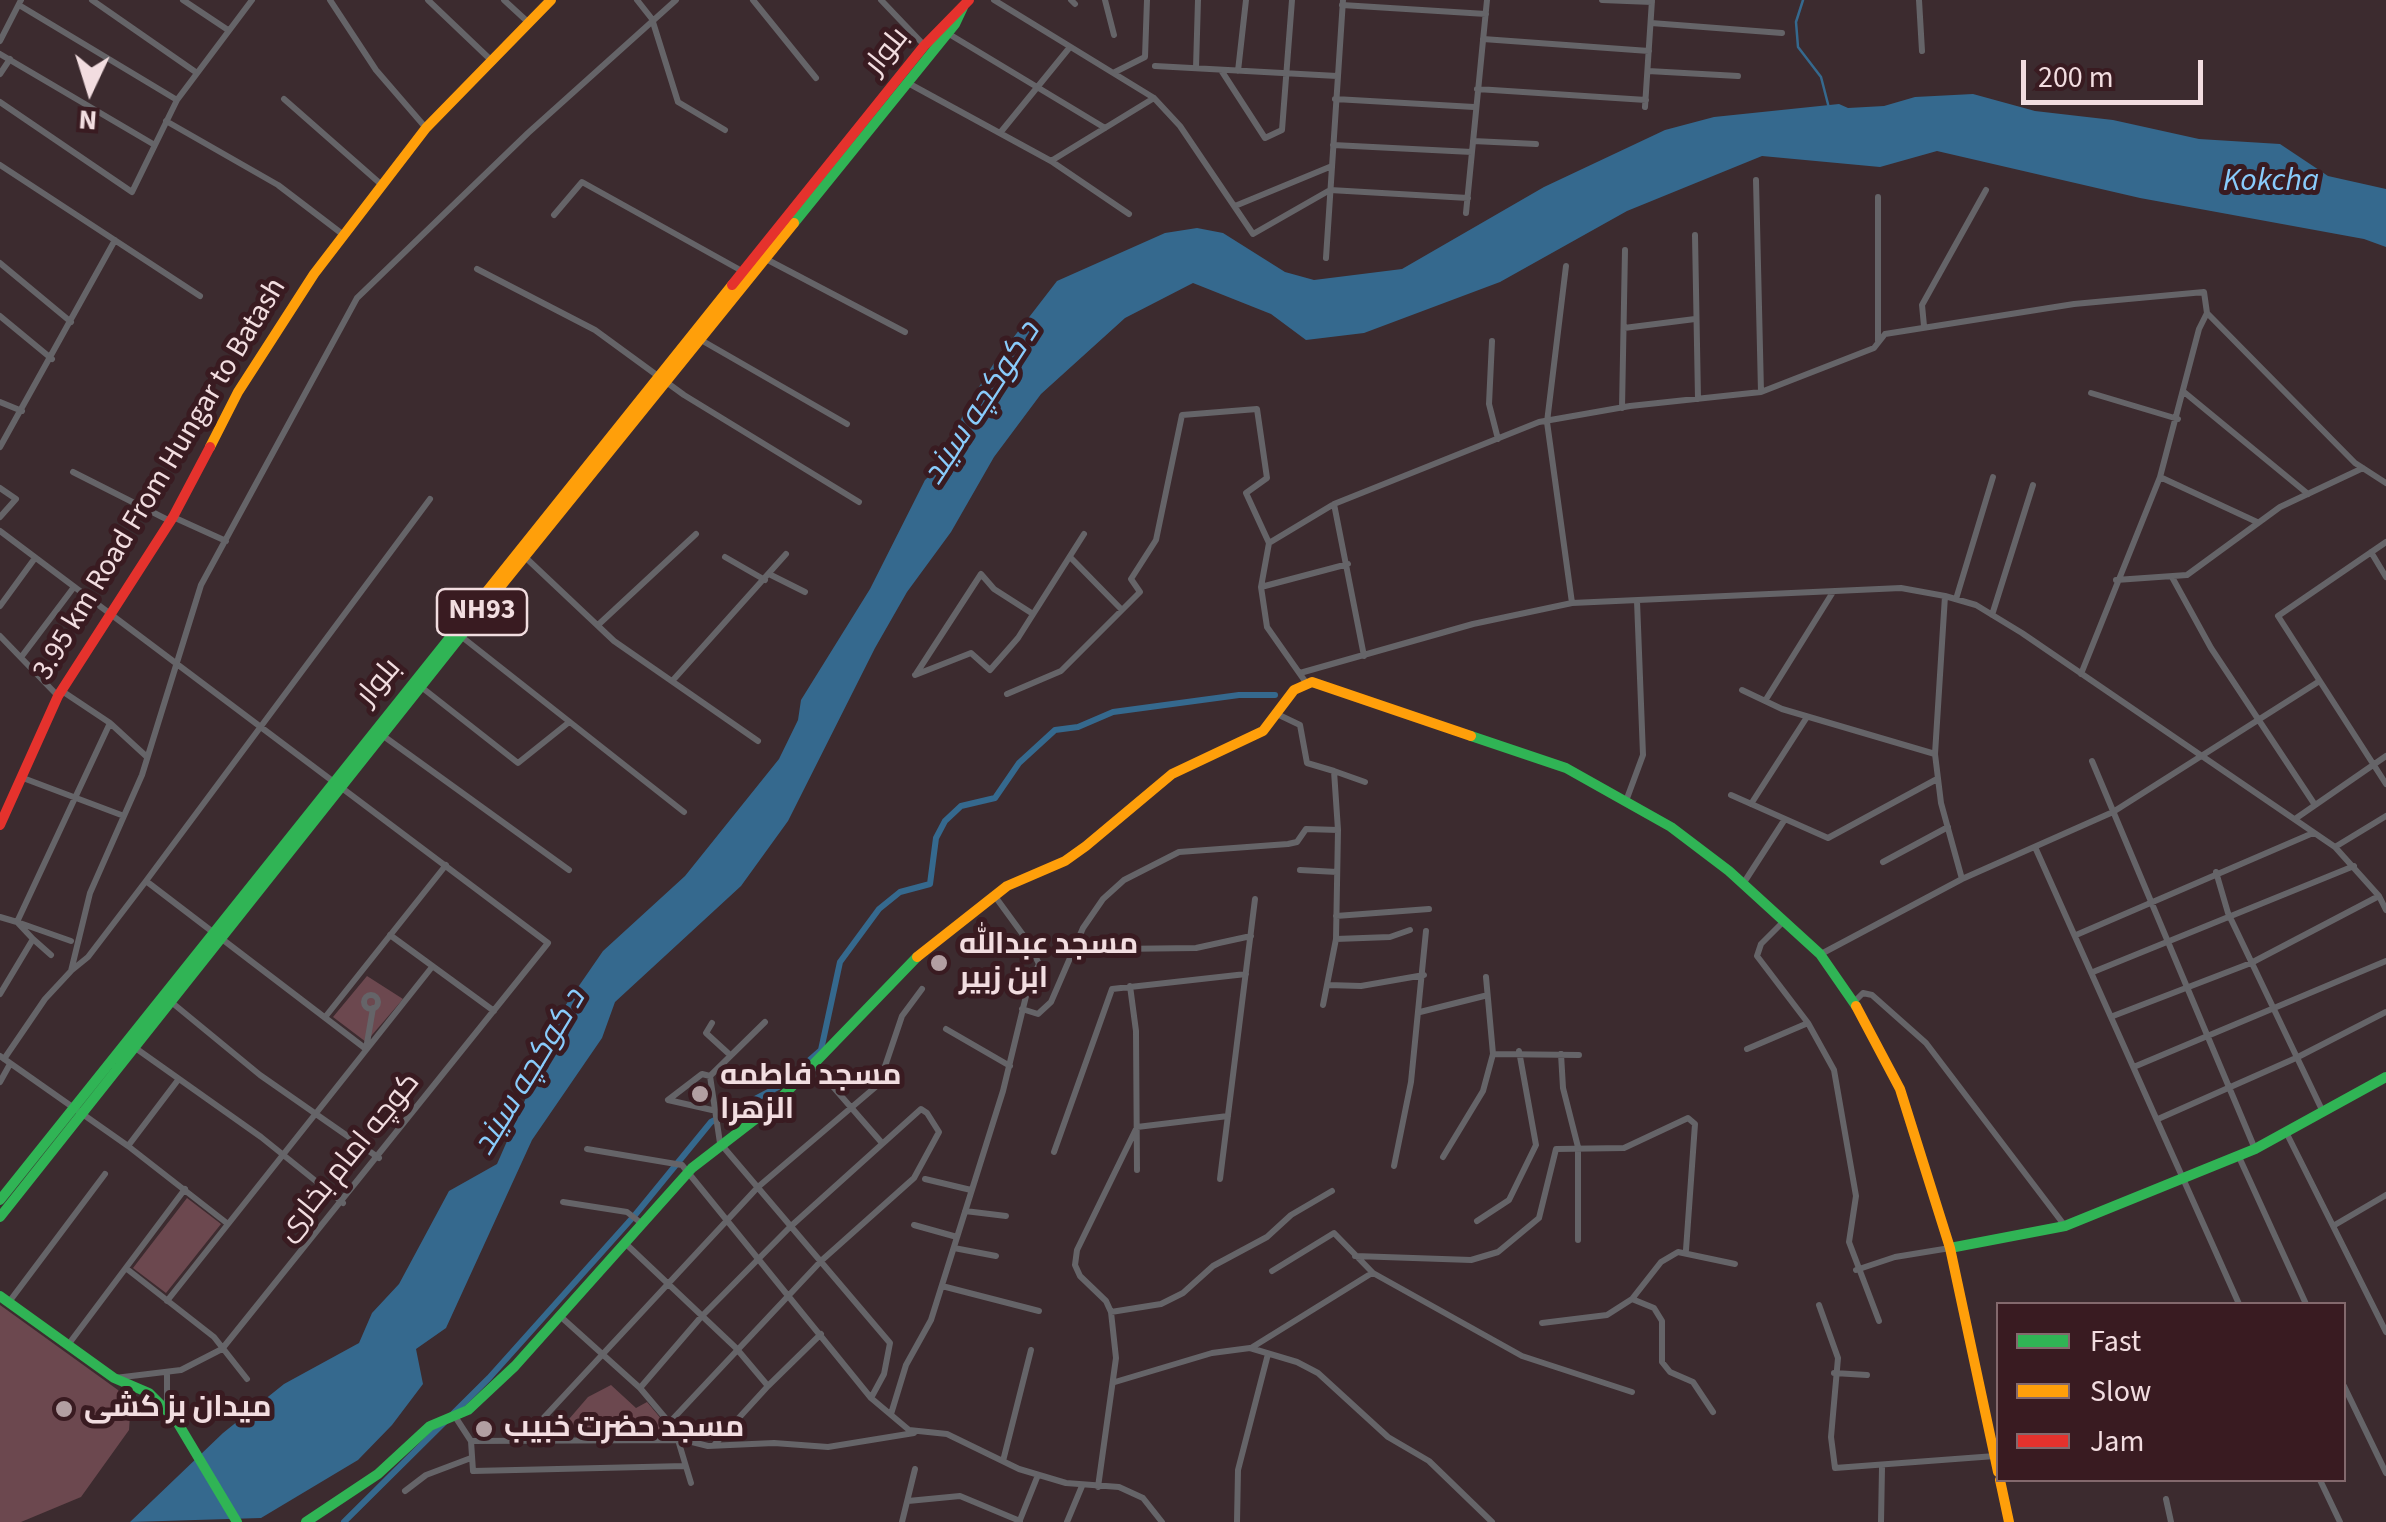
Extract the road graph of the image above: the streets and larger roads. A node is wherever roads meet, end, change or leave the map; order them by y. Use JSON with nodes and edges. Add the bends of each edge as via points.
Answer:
{"nodes":[{"id":1,"x":92,"y":0,"type":"edge"},
{"id":2,"x":183,"y":0,"type":"edge"},
{"id":3,"x":252,"y":0,"type":"edge"},
{"id":4,"x":330,"y":0,"type":"edge"},
{"id":5,"x":428,"y":0,"type":"edge"},
{"id":6,"x":504,"y":0,"type":"edge"},
{"id":7,"x":551,"y":0,"type":"edge"},
{"id":8,"x":637,"y":0,"type":"edge"},
{"id":9,"x":676,"y":0,"type":"edge"},
{"id":10,"x":752,"y":0,"type":"edge"},
{"id":11,"x":882,"y":0,"type":"edge"},
{"id":12,"x":994,"y":0,"type":"edge"},
{"id":13,"x":1105,"y":0,"type":"edge"},
{"id":14,"x":1147,"y":0,"type":"edge"},
{"id":15,"x":1198,"y":0,"type":"edge"},
{"id":16,"x":1246,"y":0,"type":"edge"},
{"id":17,"x":1292,"y":0,"type":"edge"},
{"id":18,"x":1487,"y":0,"type":"edge"},
{"id":19,"x":1602,"y":0,"type":"edge"},
{"id":20,"x":1919,"y":0,"type":"edge"},
{"id":21,"x":1652,"y":1,"type":"edge"},
{"id":22,"x":20,"y":2,"type":"edge"},
{"id":23,"x":1342,"y":2,"type":"edge"},
{"id":24,"x":966,"y":3,"type":"edge"},
{"id":25,"x":1486,"y":14,"type":"junction"},
{"id":26,"x":652,"y":20,"type":"junction"},
{"id":27,"x":1651,"y":23,"type":"junction"},
{"id":28,"x":530,"y":24,"type":"junction"},
{"id":29,"x":228,"y":30,"type":"junction"},
{"id":30,"x":948,"y":33,"type":"junction"},
{"id":31,"x":1782,"y":33,"type":"dead end"},
{"id":32,"x":1114,"y":35,"type":"dead end"},
{"id":33,"x":1483,"y":39,"type":"junction"},
{"id":34,"x":0,"y":40,"type":"edge"},
{"id":35,"x":924,"y":46,"type":"junction"},
{"id":36,"x":1070,"y":47,"type":"junction"},
{"id":37,"x":1649,"y":51,"type":"junction"},
{"id":38,"x":1922,"y":51,"type":"dead end"},
{"id":39,"x":0,"y":54,"type":"edge"},
{"id":40,"x":10,"y":59,"type":"junction"},
{"id":41,"x":494,"y":62,"type":"junction"},
{"id":42,"x":1155,"y":66,"type":"dead end"},
{"id":43,"x":1196,"y":68,"type":"junction"},
{"id":44,"x":1220,"y":70,"type":"junction"},
{"id":45,"x":1238,"y":70,"type":"junction"},
{"id":46,"x":1115,"y":72,"type":"junction"},
{"id":47,"x":1648,"y":72,"type":"junction"},
{"id":48,"x":197,"y":73,"type":"junction"},
{"id":49,"x":1285,"y":73,"type":"junction"},
{"id":50,"x":0,"y":74,"type":"edge"},
{"id":51,"x":1337,"y":76,"type":"junction"},
{"id":52,"x":1738,"y":76,"type":"dead end"},
{"id":53,"x":816,"y":78,"type":"dead end"},
{"id":54,"x":908,"y":83,"type":"junction"},
{"id":55,"x":1039,"y":88,"type":"junction"},
{"id":56,"x":1477,"y":89,"type":"junction"},
{"id":57,"x":891,"y":96,"type":"junction"},
{"id":58,"x":1154,"y":98,"type":"junction"},
{"id":59,"x":1335,"y":99,"type":"junction"},
{"id":60,"x":177,"y":100,"type":"junction"},
{"id":61,"x":284,"y":100,"type":"dead end"},
{"id":62,"x":0,"y":102,"type":"edge"},
{"id":63,"x":1474,"y":106,"type":"junction"},
{"id":64,"x":166,"y":121,"type":"junction"},
{"id":65,"x":426,"y":128,"type":"junction"},
{"id":66,"x":1105,"y":128,"type":"junction"},
{"id":67,"x":725,"y":130,"type":"dead end"},
{"id":68,"x":1000,"y":133,"type":"junction"},
{"id":69,"x":1473,"y":141,"type":"junction"},
{"id":70,"x":154,"y":144,"type":"junction"},
{"id":71,"x":1536,"y":144,"type":"dead end"},
{"id":72,"x":1333,"y":145,"type":"junction"},
{"id":73,"x":1472,"y":152,"type":"junction"},
{"id":74,"x":1051,"y":161,"type":"junction"},
{"id":75,"x":0,"y":165,"type":"edge"},
{"id":76,"x":1332,"y":166,"type":"junction"},
{"id":77,"x":1756,"y":180,"type":"dead end"},
{"id":78,"x":384,"y":187,"type":"junction"},
{"id":79,"x":1330,"y":190,"type":"junction"},
{"id":80,"x":1986,"y":190,"type":"dead end"},
{"id":81,"x":1878,"y":197,"type":"dead end"},
{"id":82,"x":1468,"y":198,"type":"junction"},
{"id":83,"x":1235,"y":206,"type":"junction"},
{"id":84,"x":1466,"y":213,"type":"dead end"},
{"id":85,"x":1129,"y":214,"type":"dead end"},
{"id":86,"x":554,"y":216,"type":"dead end"},
{"id":87,"x":1695,"y":236,"type":"dead end"},
{"id":88,"x":346,"y":237,"type":"junction"},
{"id":89,"x":115,"y":240,"type":"junction"},
{"id":90,"x":1626,"y":250,"type":"dead end"},
{"id":91,"x":766,"y":258,"type":"junction"},
{"id":92,"x":1326,"y":258,"type":"dead end"},
{"id":93,"x":0,"y":263,"type":"edge"},
{"id":94,"x":1566,"y":266,"type":"dead end"},
{"id":95,"x":478,"y":269,"type":"dead end"},
{"id":96,"x":744,"y":272,"type":"junction"},
{"id":97,"x":200,"y":296,"type":"dead end"},
{"id":98,"x":2207,"y":312,"type":"junction"},
{"id":99,"x":0,"y":316,"type":"edge"},
{"id":100,"x":1695,"y":319,"type":"junction"},
{"id":101,"x":71,"y":322,"type":"junction"},
{"id":102,"x":1924,"y":326,"type":"junction"},
{"id":103,"x":1624,"y":328,"type":"junction"},
{"id":104,"x":905,"y":332,"type":"dead end"},
{"id":105,"x":700,"y":339,"type":"junction"},
{"id":106,"x":1492,"y":341,"type":"dead end"},
{"id":107,"x":1878,"y":342,"type":"junction"},
{"id":108,"x":52,"y":358,"type":"junction"},
{"id":109,"x":662,"y":380,"type":"junction"},
{"id":110,"x":1761,"y":392,"type":"junction"},
{"id":111,"x":2184,"y":392,"type":"junction"},
{"id":112,"x":2091,"y":393,"type":"dead end"},
{"id":113,"x":1698,"y":399,"type":"junction"},
{"id":114,"x":0,"y":402,"type":"edge"},
{"id":115,"x":1622,"y":408,"type":"junction"},
{"id":116,"x":22,"y":411,"type":"junction"},
{"id":117,"x":2178,"y":419,"type":"junction"},
{"id":118,"x":1547,"y":422,"type":"junction"},
{"id":119,"x":848,"y":424,"type":"dead end"},
{"id":120,"x":1498,"y":440,"type":"junction"},
{"id":121,"x":0,"y":447,"type":"edge"},
{"id":122,"x":2363,"y":468,"type":"junction"},
{"id":123,"x":73,"y":472,"type":"dead end"},
{"id":124,"x":1993,"y":477,"type":"dead end"},
{"id":125,"x":2160,"y":478,"type":"junction"},
{"id":126,"x":2386,"y":483,"type":"edge"},
{"id":127,"x":2033,"y":486,"type":"dead end"},
{"id":128,"x":0,"y":488,"type":"edge"},
{"id":129,"x":2308,"y":494,"type":"junction"},
{"id":130,"x":430,"y":498,"type":"dead end"},
{"id":131,"x":859,"y":502,"type":"dead end"},
{"id":132,"x":564,"y":503,"type":"junction"},
{"id":133,"x":1334,"y":504,"type":"junction"},
{"id":134,"x":0,"y":517,"type":"edge"},
{"id":135,"x":172,"y":519,"type":"junction"},
{"id":136,"x":2258,"y":522,"type":"junction"},
{"id":137,"x":0,"y":531,"type":"edge"},
{"id":138,"x":696,"y":534,"type":"dead end"},
{"id":139,"x":1084,"y":534,"type":"dead end"},
{"id":140,"x":226,"y":541,"type":"junction"},
{"id":141,"x":2386,"y":542,"type":"edge"},
{"id":142,"x":1268,"y":543,"type":"junction"},
{"id":143,"x":2371,"y":552,"type":"junction"},
{"id":144,"x":786,"y":554,"type":"dead end"},
{"id":145,"x":526,"y":557,"type":"junction"},
{"id":146,"x":725,"y":557,"type":"dead end"},
{"id":147,"x":1070,"y":557,"type":"junction"},
{"id":148,"x":35,"y":558,"type":"junction"},
{"id":149,"x":1348,"y":564,"type":"junction"},
{"id":150,"x":2172,"y":577,"type":"junction"},
{"id":151,"x":2386,"y":577,"type":"edge"},
{"id":152,"x":768,"y":578,"type":"junction"},
{"id":153,"x":2116,"y":580,"type":"junction"},
{"id":154,"x":74,"y":586,"type":"junction"},
{"id":155,"x":1261,"y":588,"type":"junction"},
{"id":156,"x":1833,"y":591,"type":"junction"},
{"id":157,"x":805,"y":592,"type":"dead end"},
{"id":158,"x":1946,"y":596,"type":"junction"},
{"id":159,"x":1956,"y":599,"type":"junction"},
{"id":160,"x":1638,"y":601,"type":"junction"},
{"id":161,"x":1572,"y":604,"type":"junction"},
{"id":162,"x":0,"y":606,"type":"edge"},
{"id":163,"x":1121,"y":610,"type":"junction"},
{"id":164,"x":1034,"y":614,"type":"junction"},
{"id":165,"x":113,"y":615,"type":"junction"},
{"id":166,"x":1992,"y":615,"type":"junction"},
{"id":167,"x":598,"y":625,"type":"junction"},
{"id":168,"x":0,"y":636,"type":"edge"},
{"id":169,"x":462,"y":637,"type":"junction"},
{"id":170,"x":22,"y":656,"type":"junction"},
{"id":171,"x":1364,"y":656,"type":"junction"},
{"id":172,"x":175,"y":660,"type":"junction"},
{"id":173,"x":2081,"y":674,"type":"junction"},
{"id":174,"x":674,"y":679,"type":"junction"},
{"id":175,"x":1303,"y":679,"type":"junction"},
{"id":176,"x":2318,"y":682,"type":"junction"},
{"id":177,"x":420,"y":686,"type":"junction"},
{"id":178,"x":1742,"y":690,"type":"dead end"},
{"id":179,"x":60,"y":694,"type":"junction"},
{"id":180,"x":1007,"y":694,"type":"dead end"},
{"id":181,"x":1765,"y":701,"type":"junction"},
{"id":182,"x":1277,"y":714,"type":"junction"},
{"id":183,"x":1807,"y":717,"type":"junction"},
{"id":184,"x":2258,"y":719,"type":"junction"},
{"id":185,"x":110,"y":723,"type":"junction"},
{"id":186,"x":568,"y":723,"type":"junction"},
{"id":187,"x":261,"y":726,"type":"junction"},
{"id":188,"x":382,"y":735,"type":"junction"},
{"id":189,"x":758,"y":741,"type":"dead end"},
{"id":190,"x":1935,"y":754,"type":"junction"},
{"id":191,"x":2202,"y":755,"type":"junction"},
{"id":192,"x":146,"y":756,"type":"junction"},
{"id":193,"x":2386,"y":756,"type":"edge"},
{"id":194,"x":2092,"y":761,"type":"dead end"},
{"id":195,"x":2373,"y":765,"type":"junction"},
{"id":196,"x":1334,"y":771,"type":"junction"},
{"id":197,"x":23,"y":778,"type":"junction"},
{"id":198,"x":1937,"y":779,"type":"junction"},
{"id":199,"x":1365,"y":782,"type":"dead end"},
{"id":200,"x":337,"y":784,"type":"junction"},
{"id":201,"x":2386,"y":784,"type":"edge"},
{"id":202,"x":1730,"y":795,"type":"dead end"},
{"id":203,"x":75,"y":799,"type":"junction"},
{"id":204,"x":1626,"y":801,"type":"junction"},
{"id":205,"x":1751,"y":804,"type":"junction"},
{"id":206,"x":2316,"y":805,"type":"junction"},
{"id":207,"x":684,"y":812,"type":"dead end"},
{"id":208,"x":2114,"y":812,"type":"junction"},
{"id":209,"x":124,"y":816,"type":"junction"},
{"id":210,"x":2386,"y":816,"type":"edge"},
{"id":211,"x":1785,"y":819,"type":"junction"},
{"id":212,"x":2294,"y":819,"type":"junction"},
{"id":213,"x":0,"y":825,"type":"edge"},
{"id":214,"x":1948,"y":827,"type":"junction"},
{"id":215,"x":1338,"y":830,"type":"junction"},
{"id":216,"x":2314,"y":832,"type":"junction"},
{"id":217,"x":2335,"y":846,"type":"junction"},
{"id":218,"x":2035,"y":847,"type":"junction"},
{"id":219,"x":1884,"y":862,"type":"dead end"},
{"id":220,"x":446,"y":865,"type":"junction"},
{"id":221,"x":2354,"y":866,"type":"junction"},
{"id":222,"x":569,"y":870,"type":"dead end"},
{"id":223,"x":1300,"y":870,"type":"dead end"},
{"id":224,"x":1337,"y":872,"type":"junction"},
{"id":225,"x":2216,"y":872,"type":"junction"},
{"id":226,"x":1962,"y":880,"type":"junction"},
{"id":227,"x":146,"y":881,"type":"junction"},
{"id":228,"x":1743,"y":884,"type":"junction"},
{"id":229,"x":994,"y":895,"type":"junction"},
{"id":230,"x":2379,"y":896,"type":"junction"},
{"id":231,"x":1255,"y":900,"type":"dead end"},
{"id":232,"x":2150,"y":900,"type":"junction"},
{"id":233,"x":1429,"y":909,"type":"dead end"},
{"id":234,"x":2386,"y":910,"type":"edge"},
{"id":235,"x":1336,"y":916,"type":"junction"},
{"id":236,"x":0,"y":917,"type":"edge"},
{"id":237,"x":2231,"y":919,"type":"junction"},
{"id":238,"x":1784,"y":921,"type":"junction"},
{"id":239,"x":17,"y":922,"type":"junction"},
{"id":240,"x":1410,"y":930,"type":"dead end"},
{"id":241,"x":1426,"y":931,"type":"dead end"},
{"id":242,"x":217,"y":933,"type":"junction"},
{"id":243,"x":2076,"y":934,"type":"junction"},
{"id":244,"x":390,"y":936,"type":"junction"},
{"id":245,"x":1251,"y":936,"type":"junction"},
{"id":246,"x":33,"y":939,"type":"junction"},
{"id":247,"x":1336,"y":939,"type":"junction"},
{"id":248,"x":72,"y":941,"type":"dead end"},
{"id":249,"x":2169,"y":944,"type":"junction"},
{"id":250,"x":1116,"y":948,"type":"dead end"},
{"id":251,"x":1820,"y":954,"type":"junction"},
{"id":252,"x":51,"y":955,"type":"dead end"},
{"id":253,"x":2386,"y":962,"type":"edge"},
{"id":254,"x":2251,"y":963,"type":"junction"},
{"id":255,"x":432,"y":968,"type":"junction"},
{"id":256,"x":71,"y":971,"type":"junction"},
{"id":257,"x":2093,"y":972,"type":"junction"},
{"id":258,"x":1246,"y":974,"type":"junction"},
{"id":259,"x":1424,"y":975,"type":"junction"},
{"id":260,"x":1486,"y":977,"type":"dead end"},
{"id":261,"x":1328,"y":985,"type":"junction"},
{"id":262,"x":1130,"y":986,"type":"junction"},
{"id":263,"x":2187,"y":988,"type":"junction"},
{"id":264,"x":922,"y":989,"type":"dead end"},
{"id":265,"x":0,"y":994,"type":"edge"},
{"id":266,"x":1484,"y":996,"type":"junction"},
{"id":267,"x":169,"y":1000,"type":"junction"},
{"id":268,"x":1854,"y":1002,"type":"junction"},
{"id":269,"x":1324,"y":1005,"type":"dead end"},
{"id":270,"x":373,"y":1008,"type":"dead end"},
{"id":271,"x":1022,"y":1009,"type":"junction"},
{"id":272,"x":2273,"y":1010,"type":"junction"},
{"id":273,"x":495,"y":1012,"type":"junction"},
{"id":274,"x":1420,"y":1012,"type":"junction"},
{"id":275,"x":2386,"y":1012,"type":"edge"},
{"id":276,"x":326,"y":1016,"type":"junction"},
{"id":277,"x":2113,"y":1016,"type":"junction"},
{"id":278,"x":764,"y":1022,"type":"dead end"},
{"id":279,"x":712,"y":1023,"type":"dead end"},
{"id":280,"x":1808,"y":1023,"type":"junction"},
{"id":281,"x":946,"y":1029,"type":"dead end"},
{"id":282,"x":2206,"y":1038,"type":"junction"},
{"id":283,"x":133,"y":1046,"type":"junction"},
{"id":284,"x":366,"y":1049,"type":"junction"},
{"id":285,"x":1747,"y":1050,"type":"dead end"},
{"id":286,"x":1520,"y":1051,"type":"junction"},
{"id":287,"x":729,"y":1054,"type":"junction"},
{"id":288,"x":1493,"y":1054,"type":"junction"},
{"id":289,"x":1561,"y":1054,"type":"junction"},
{"id":290,"x":1579,"y":1055,"type":"dead end"},
{"id":291,"x":3,"y":1058,"type":"edge"},
{"id":292,"x":2296,"y":1058,"type":"junction"},
{"id":293,"x":113,"y":1066,"type":"junction"},
{"id":294,"x":814,"y":1066,"type":"junction"},
{"id":295,"x":1010,"y":1066,"type":"junction"},
{"id":296,"x":2136,"y":1066,"type":"junction"},
{"id":297,"x":710,"y":1076,"type":"junction"},
{"id":298,"x":2386,"y":1077,"type":"edge"},
{"id":299,"x":178,"y":1080,"type":"junction"},
{"id":300,"x":0,"y":1082,"type":"edge"},
{"id":301,"x":2229,"y":1088,"type":"junction"},
{"id":302,"x":854,"y":1106,"type":"junction"},
{"id":303,"x":76,"y":1112,"type":"junction"},
{"id":304,"x":317,"y":1114,"type":"junction"},
{"id":305,"x":2323,"y":1114,"type":"junction"},
{"id":306,"x":1228,"y":1116,"type":"junction"},
{"id":307,"x":714,"y":1117,"type":"junction"},
{"id":308,"x":2158,"y":1119,"type":"junction"},
{"id":309,"x":1137,"y":1126,"type":"junction"},
{"id":310,"x":2286,"y":1132,"type":"junction"},
{"id":311,"x":720,"y":1143,"type":"junction"},
{"id":312,"x":882,"y":1143,"type":"junction"},
{"id":313,"x":128,"y":1146,"type":"junction"},
{"id":314,"x":1578,"y":1147,"type":"junction"},
{"id":315,"x":587,"y":1149,"type":"dead end"},
{"id":316,"x":2254,"y":1149,"type":"junction"},
{"id":317,"x":1054,"y":1152,"type":"dead end"},
{"id":318,"x":285,"y":1156,"type":"junction"},
{"id":319,"x":1443,"y":1157,"type":"dead end"},
{"id":320,"x":2239,"y":1157,"type":"junction"},
{"id":321,"x":379,"y":1158,"type":"junction"},
{"id":322,"x":1394,"y":1166,"type":"dead end"},
{"id":323,"x":685,"y":1168,"type":"junction"},
{"id":324,"x":1137,"y":1170,"type":"dead end"},
{"id":325,"x":105,"y":1174,"type":"dead end"},
{"id":326,"x":926,"y":1179,"type":"dead end"},
{"id":327,"x":1220,"y":1179,"type":"dead end"},
{"id":328,"x":2182,"y":1180,"type":"junction"},
{"id":329,"x":758,"y":1188,"type":"junction"},
{"id":330,"x":185,"y":1189,"type":"junction"},
{"id":331,"x":971,"y":1190,"type":"junction"},
{"id":332,"x":1332,"y":1191,"type":"dead end"},
{"id":333,"x":2386,"y":1196,"type":"edge"},
{"id":334,"x":0,"y":1200,"type":"edge"},
{"id":335,"x":564,"y":1202,"type":"dead end"},
{"id":336,"x":343,"y":1203,"type":"junction"},
{"id":337,"x":965,"y":1210,"type":"junction"},
{"id":338,"x":1006,"y":1216,"type":"dead end"},
{"id":339,"x":0,"y":1217,"type":"edge"},
{"id":340,"x":727,"y":1219,"type":"junction"},
{"id":341,"x":638,"y":1221,"type":"junction"},
{"id":342,"x":1477,"y":1221,"type":"dead end"},
{"id":343,"x":228,"y":1224,"type":"junction"},
{"id":344,"x":914,"y":1225,"type":"dead end"},
{"id":345,"x":2065,"y":1226,"type":"junction"},
{"id":346,"x":2333,"y":1226,"type":"junction"},
{"id":347,"x":790,"y":1227,"type":"junction"},
{"id":348,"x":957,"y":1237,"type":"junction"},
{"id":349,"x":1578,"y":1240,"type":"dead end"},
{"id":350,"x":625,"y":1243,"type":"junction"},
{"id":351,"x":954,"y":1248,"type":"junction"},
{"id":352,"x":1950,"y":1248,"type":"junction"},
{"id":353,"x":1686,"y":1250,"type":"junction"},
{"id":354,"x":996,"y":1256,"type":"dead end"},
{"id":355,"x":1355,"y":1256,"type":"junction"},
{"id":356,"x":760,"y":1259,"type":"junction"},
{"id":357,"x":821,"y":1261,"type":"junction"},
{"id":358,"x":1735,"y":1264,"type":"dead end"},
{"id":359,"x":128,"y":1269,"type":"junction"},
{"id":360,"x":1272,"y":1270,"type":"dead end"},
{"id":361,"x":1856,"y":1270,"type":"junction"},
{"id":362,"x":1372,"y":1273,"type":"junction"},
{"id":363,"x":669,"y":1285,"type":"junction"},
{"id":364,"x":942,"y":1286,"type":"junction"},
{"id":365,"x":789,"y":1296,"type":"junction"},
{"id":366,"x":4,"y":1299,"type":"edge"},
{"id":367,"x":1632,"y":1299,"type":"junction"},
{"id":368,"x":168,"y":1301,"type":"junction"},
{"id":369,"x":2238,"y":1302,"type":"edge"},
{"id":370,"x":2305,"y":1302,"type":"edge"},
{"id":371,"x":1819,"y":1306,"type":"dead end"},
{"id":372,"x":1039,"y":1312,"type":"dead end"},
{"id":373,"x":1111,"y":1312,"type":"junction"},
{"id":374,"x":560,"y":1316,"type":"junction"},
{"id":375,"x":702,"y":1317,"type":"junction"},
{"id":376,"x":1879,"y":1321,"type":"dead end"},
{"id":377,"x":1542,"y":1324,"type":"dead end"},
{"id":378,"x":2386,"y":1331,"type":"edge"},
{"id":379,"x":820,"y":1334,"type":"junction"},
{"id":380,"x":68,"y":1344,"type":"junction"},
{"id":381,"x":736,"y":1348,"type":"junction"},
{"id":382,"x":1250,"y":1348,"type":"junction"},
{"id":383,"x":222,"y":1349,"type":"junction"},
{"id":384,"x":1032,"y":1350,"type":"dead end"},
{"id":385,"x":1268,"y":1354,"type":"junction"},
{"id":386,"x":604,"y":1357,"type":"junction"},
{"id":387,"x":167,"y":1372,"type":"junction"},
{"id":388,"x":1834,"y":1373,"type":"junction"},
{"id":389,"x":1867,"y":1375,"type":"dead end"},
{"id":390,"x":114,"y":1378,"type":"junction"},
{"id":391,"x":247,"y":1379,"type":"dead end"},
{"id":392,"x":1115,"y":1382,"type":"junction"},
{"id":393,"x":768,"y":1386,"type":"junction"},
{"id":394,"x":640,"y":1388,"type":"junction"},
{"id":395,"x":2346,"y":1390,"type":"edge"},
{"id":396,"x":1632,"y":1392,"type":"dead end"},
{"id":397,"x":871,"y":1398,"type":"junction"},
{"id":398,"x":167,"y":1410,"type":"junction"},
{"id":399,"x":1713,"y":1412,"type":"dead end"},
{"id":400,"x":892,"y":1414,"type":"junction"},
{"id":401,"x":456,"y":1418,"type":"junction"},
{"id":402,"x":669,"y":1423,"type":"junction"},
{"id":403,"x":536,"y":1426,"type":"dead end"},
{"id":404,"x":916,"y":1433,"type":"junction"},
{"id":405,"x":681,"y":1440,"type":"junction"},
{"id":406,"x":470,"y":1441,"type":"junction"},
{"id":407,"x":714,"y":1445,"type":"junction"},
{"id":408,"x":1995,"y":1456,"type":"junction"},
{"id":409,"x":471,"y":1458,"type":"junction"},
{"id":410,"x":1003,"y":1461,"type":"junction"},
{"id":411,"x":1996,"y":1461,"type":"edge"},
{"id":412,"x":685,"y":1466,"type":"junction"},
{"id":413,"x":1882,"y":1468,"type":"junction"},
{"id":414,"x":915,"y":1469,"type":"dead end"},
{"id":415,"x":2386,"y":1474,"type":"edge"},
{"id":416,"x":1038,"y":1475,"type":"junction"},
{"id":417,"x":2000,"y":1482,"type":"edge"},
{"id":418,"x":2321,"y":1482,"type":"edge"},
{"id":419,"x":690,"y":1483,"type":"dead end"},
{"id":420,"x":1082,"y":1486,"type":"junction"},
{"id":421,"x":1098,"y":1487,"type":"junction"},
{"id":422,"x":405,"y":1491,"type":"dead end"},
{"id":423,"x":2166,"y":1499,"type":"dead end"},
{"id":424,"x":908,"y":1501,"type":"junction"},
{"id":425,"x":1020,"y":1521,"type":"edge"},
{"id":426,"x":238,"y":1522,"type":"edge"},
{"id":427,"x":306,"y":1522,"type":"edge"},
{"id":428,"x":902,"y":1522,"type":"edge"},
{"id":429,"x":1067,"y":1522,"type":"edge"},
{"id":430,"x":1162,"y":1522,"type":"edge"},
{"id":431,"x":1237,"y":1522,"type":"edge"},
{"id":432,"x":1492,"y":1522,"type":"edge"},
{"id":433,"x":1881,"y":1522,"type":"edge"},
{"id":434,"x":2009,"y":1522,"type":"edge"},
{"id":435,"x":2172,"y":1522,"type":"edge"},
{"id":436,"x":2340,"y":1522,"type":"edge"}],
"edges":[{"from":1,"to":48,"type":"street"},
{"from":2,"to":29,"type":"street"},
{"from":3,"to":29,"type":"street"},
{"from":4,"to":65,"type":"street","via":[[376,70]]},
{"from":5,"to":41,"type":"street"},
{"from":6,"to":28,"type":"street"},
{"from":7,"to":28,"type":"street","name":"3.95 km Road From Hungar to Batash"},
{"from":8,"to":26,"type":"street"},
{"from":9,"to":26,"type":"street"},
{"from":10,"to":53,"type":"street"},
{"from":11,"to":35,"type":"street"},
{"from":12,"to":36,"type":"street"},
{"from":13,"to":32,"type":"street"},
{"from":14,"to":46,"type":"street","via":[[1146,57]]},
{"from":15,"to":43,"type":"street"},
{"from":16,"to":45,"type":"street"},
{"from":17,"to":49,"type":"street"},
{"from":18,"to":25,"type":"street"},
{"from":19,"to":21,"type":"street"},
{"from":20,"to":38,"type":"street"},
{"from":21,"to":27,"type":"street"},
{"from":22,"to":34,"type":"street"},
{"from":22,"to":60,"type":"street"},
{"from":23,"to":25,"type":"street"},
{"from":23,"to":51,"type":"street"},
{"from":24,"to":30,"type":"street","name":"بلوار","number":"NH93"},
{"from":24,"to":35,"type":"street","name":"بلوار","number":"NH93"},
{"from":25,"to":33,"type":"street"},
{"from":26,"to":67,"type":"street","via":[[678,102]]},
{"from":26,"to":140,"type":"street","via":[[358,298]]},
{"from":27,"to":31,"type":"street"},
{"from":27,"to":37,"type":"street"},
{"from":28,"to":41,"type":"street","name":"3.95 km Road From Hungar to Batash"},
{"from":29,"to":48,"type":"street"},
{"from":30,"to":54,"type":"street","name":"بلوار","number":"NH93"},
{"from":30,"to":55,"type":"street"},
{"from":33,"to":37,"type":"street"},
{"from":33,"to":56,"type":"street"},
{"from":35,"to":57,"type":"street","name":"بلوار","number":"NH93"},
{"from":36,"to":46,"type":"street"},
{"from":36,"to":55,"type":"street"},
{"from":37,"to":47,"type":"street"},
{"from":39,"to":40,"type":"street"},
{"from":40,"to":50,"type":"street"},
{"from":40,"to":70,"type":"street"},
{"from":41,"to":65,"type":"street","name":"3.95 km Road From Hungar to Batash"},
{"from":42,"to":43,"type":"street"},
{"from":43,"to":44,"type":"street"},
{"from":44,"to":45,"type":"street"},
{"from":44,"to":49,"type":"street","via":[[1265,138],[1282,130]]},
{"from":45,"to":49,"type":"street"},
{"from":46,"to":58,"type":"street"},
{"from":47,"to":52,"type":"street"},
{"from":47,"to":56,"type":"street","via":[[1646,104]]},
{"from":48,"to":60,"type":"street"},
{"from":49,"to":51,"type":"street"},
{"from":51,"to":59,"type":"street"},
{"from":54,"to":57,"type":"street","name":"بلوار","number":"NH93"},
{"from":54,"to":68,"type":"street"},
{"from":55,"to":66,"type":"street"},
{"from":55,"to":68,"type":"street"},
{"from":56,"to":63,"type":"street"},
{"from":57,"to":91,"type":"street","name":"بلوار","number":"NH93"},
{"from":57,"to":96,"type":"street","name":"بلوار","number":"NH93"},
{"from":58,"to":66,"type":"street"},
{"from":58,"to":83,"type":"street"},
{"from":59,"to":63,"type":"street"},
{"from":59,"to":72,"type":"street"},
{"from":60,"to":64,"type":"street"},
{"from":61,"to":78,"type":"street"},
{"from":62,"to":70,"type":"street","via":[[131,192]]},
{"from":63,"to":69,"type":"street"},
{"from":64,"to":70,"type":"street"},
{"from":64,"to":88,"type":"street","via":[[278,185]]},
{"from":65,"to":78,"type":"street","name":"3.95 km Road From Hungar to Batash"},
{"from":66,"to":74,"type":"street"},
{"from":68,"to":74,"type":"street"},
{"from":69,"to":71,"type":"street"},
{"from":69,"to":73,"type":"street"},
{"from":72,"to":73,"type":"street"},
{"from":72,"to":76,"type":"street"},
{"from":73,"to":82,"type":"street"},
{"from":74,"to":85,"type":"street"},
{"from":75,"to":89,"type":"street"},
{"from":76,"to":79,"type":"street"},
{"from":76,"to":83,"type":"street"},
{"from":77,"to":110,"type":"street"},
{"from":78,"to":88,"type":"street","name":"3.95 km Road From Hungar to Batash"},
{"from":79,"to":82,"type":"street"},
{"from":79,"to":83,"type":"street","via":[[1254,234]]},
{"from":79,"to":92,"type":"street"},
{"from":80,"to":102,"type":"street","via":[[1922,304]]},
{"from":81,"to":107,"type":"street"},
{"from":82,"to":84,"type":"street"},
{"from":86,"to":96,"type":"street","via":[[582,182]]},
{"from":87,"to":100,"type":"street"},
{"from":88,"to":135,"type":"street","name":"3.95 km Road From Hungar to Batash","via":[[314,274],[238,392]]},
{"from":89,"to":97,"type":"street"},
{"from":89,"to":101,"type":"street"},
{"from":90,"to":103,"type":"street"},
{"from":91,"to":104,"type":"street"},
{"from":91,"to":105,"type":"street","name":"بلوار","number":"NH93"},
{"from":93,"to":101,"type":"street"},
{"from":94,"to":118,"type":"street"},
{"from":95,"to":109,"type":"street","via":[[595,330]]},
{"from":96,"to":109,"type":"street","name":"بلوار","number":"NH93"},
{"from":98,"to":102,"type":"street","via":[[2204,292],[2143,295]]},
{"from":98,"to":111,"type":"street"},
{"from":98,"to":122,"type":"street"},
{"from":99,"to":108,"type":"street"},
{"from":100,"to":103,"type":"street"},
{"from":100,"to":113,"type":"street"},
{"from":101,"to":108,"type":"street"},
{"from":102,"to":107,"type":"street","via":[[1885,334]]},
{"from":103,"to":115,"type":"street"},
{"from":105,"to":109,"type":"street","name":"بلوار","number":"NH93"},
{"from":105,"to":119,"type":"street"},
{"from":106,"to":120,"type":"street","via":[[1489,404]]},
{"from":107,"to":110,"type":"street"},
{"from":108,"to":116,"type":"street"},
{"from":109,"to":131,"type":"street"},
{"from":109,"to":132,"type":"street","name":"بلوار","number":"NH93"},
{"from":110,"to":113,"type":"street"},
{"from":111,"to":117,"type":"street"},
{"from":111,"to":129,"type":"street"},
{"from":112,"to":117,"type":"street"},
{"from":113,"to":115,"type":"street"},
{"from":114,"to":116,"type":"street"},
{"from":115,"to":118,"type":"street"},
{"from":116,"to":121,"type":"street"},
{"from":117,"to":125,"type":"street"},
{"from":118,"to":120,"type":"street"},
{"from":118,"to":161,"type":"street"},
{"from":120,"to":133,"type":"street"},
{"from":122,"to":126,"type":"street"},
{"from":122,"to":129,"type":"street"},
{"from":123,"to":135,"type":"street"},
{"from":124,"to":159,"type":"street"},
{"from":125,"to":136,"type":"street"},
{"from":125,"to":153,"type":"street"},
{"from":127,"to":166,"type":"street"},
{"from":128,"to":134,"type":"street","via":[[16,499]]},
{"from":129,"to":136,"type":"street"},
{"from":130,"to":187,"type":"street"},
{"from":132,"to":145,"type":"street","name":"بلوار","number":"NH93"},
{"from":132,"to":200,"type":"street","name":"بلوار","number":"NH93"},
{"from":133,"to":142,"type":"street"},
{"from":133,"to":149,"type":"street"},
{"from":135,"to":140,"type":"street"},
{"from":135,"to":165,"type":"street","name":"3.95 km Road From Hungar to Batash"},
{"from":136,"to":150,"type":"street","via":[[2187,575]]},
{"from":137,"to":148,"type":"street"},
{"from":138,"to":167,"type":"street"},
{"from":139,"to":147,"type":"street"},
{"from":140,"to":172,"type":"street","via":[[201,585]]},
{"from":141,"to":143,"type":"street"},
{"from":142,"to":155,"type":"street"},
{"from":142,"to":163,"type":"street","via":[[1246,491],[1267,478],[1257,409],[1182,415],[1156,540],[1130,579],[1140,592]]},
{"from":143,"to":151,"type":"street"},
{"from":143,"to":176,"type":"street","via":[[2278,616]]},
{"from":144,"to":152,"type":"street"},
{"from":145,"to":167,"type":"street"},
{"from":145,"to":169,"type":"street","name":"بلوار","number":"NH93"},
{"from":146,"to":152,"type":"street"},
{"from":147,"to":163,"type":"street"},
{"from":147,"to":164,"type":"street"},
{"from":148,"to":154,"type":"street"},
{"from":148,"to":162,"type":"street"},
{"from":149,"to":155,"type":"street"},
{"from":149,"to":171,"type":"street"},
{"from":150,"to":153,"type":"street"},
{"from":150,"to":184,"type":"street"},
{"from":152,"to":157,"type":"street"},
{"from":152,"to":174,"type":"street"},
{"from":153,"to":173,"type":"street"},
{"from":154,"to":165,"type":"street"},
{"from":154,"to":170,"type":"street"},
{"from":155,"to":175,"type":"street","via":[[1267,627]]},
{"from":156,"to":158,"type":"street","via":[[1901,588]]},
{"from":156,"to":160,"type":"street"},
{"from":156,"to":181,"type":"street"},
{"from":158,"to":159,"type":"street"},
{"from":158,"to":190,"type":"street"},
{"from":159,"to":166,"type":"street"},
{"from":160,"to":161,"type":"street"},
{"from":160,"to":204,"type":"street","via":[[1643,754]]},
{"from":161,"to":171,"type":"street"},
{"from":163,"to":180,"type":"street","via":[[1051,678]]},
{"from":164,"to":164,"type":"street","via":[[990,670],[971,653],[915,675],[981,574]]},
{"from":165,"to":172,"type":"street"},
{"from":165,"to":179,"type":"street","name":"3.95 km Road From Hungar to Batash"},
{"from":166,"to":173,"type":"street"},
{"from":167,"to":174,"type":"street"},
{"from":168,"to":170,"type":"street"},
{"from":169,"to":177,"type":"street","name":"بلوار","number":"NH93"},
{"from":169,"to":186,"type":"street"},
{"from":170,"to":179,"type":"street"},
{"from":171,"to":175,"type":"street"},
{"from":172,"to":187,"type":"street"},
{"from":172,"to":192,"type":"street"},
{"from":173,"to":191,"type":"street"},
{"from":174,"to":189,"type":"street"},
{"from":175,"to":182,"type":"street"},
{"from":175,"to":204,"type":"street","via":[[1566,768]]},
{"from":176,"to":184,"type":"street"},
{"from":176,"to":195,"type":"street"},
{"from":177,"to":186,"type":"street","via":[[518,764]]},
{"from":177,"to":188,"type":"street","name":"بلوار","number":"NH93"},
{"from":178,"to":181,"type":"street"},
{"from":179,"to":185,"type":"street"},
{"from":179,"to":197,"type":"street","name":"3.95 km Road From Hungar to Batash"},
{"from":181,"to":183,"type":"street"},
{"from":182,"to":196,"type":"street","via":[[1300,726],[1308,762]]},
{"from":182,"to":229,"type":"street","via":[[1254,736],[1172,774],[1065,861]]},
{"from":183,"to":190,"type":"street"},
{"from":183,"to":205,"type":"street"},
{"from":184,"to":191,"type":"street"},
{"from":184,"to":206,"type":"street"},
{"from":185,"to":192,"type":"street"},
{"from":185,"to":203,"type":"street"},
{"from":186,"to":207,"type":"street"},
{"from":187,"to":200,"type":"street"},
{"from":187,"to":227,"type":"street"},
{"from":188,"to":200,"type":"street","name":"بلوار","number":"NH93"},
{"from":188,"to":222,"type":"street"},
{"from":190,"to":198,"type":"street"},
{"from":191,"to":208,"type":"street"},
{"from":191,"to":212,"type":"street"},
{"from":192,"to":209,"type":"street"},
{"from":193,"to":195,"type":"street"},
{"from":194,"to":208,"type":"street"},
{"from":195,"to":201,"type":"street"},
{"from":195,"to":206,"type":"street"},
{"from":196,"to":199,"type":"street"},
{"from":196,"to":215,"type":"street"},
{"from":197,"to":203,"type":"street"},
{"from":197,"to":213,"type":"street","name":"3.95 km Road From Hungar to Batash"},
{"from":198,"to":211,"type":"street","via":[[1828,838]]},
{"from":198,"to":214,"type":"street"},
{"from":200,"to":220,"type":"street"},
{"from":200,"to":242,"type":"street","name":"بلوار","number":"NH93"},
{"from":202,"to":205,"type":"street"},
{"from":203,"to":209,"type":"street"},
{"from":203,"to":239,"type":"street"},
{"from":204,"to":228,"type":"street"},
{"from":205,"to":211,"type":"street"},
{"from":206,"to":212,"type":"street"},
{"from":208,"to":218,"type":"street"},
{"from":208,"to":232,"type":"street"},
{"from":209,"to":256,"type":"street","via":[[90,893]]},
{"from":210,"to":217,"type":"street"},
{"from":211,"to":228,"type":"street"},
{"from":212,"to":216,"type":"street"},
{"from":214,"to":219,"type":"street"},
{"from":214,"to":226,"type":"street"},
{"from":215,"to":224,"type":"street"},
{"from":215,"to":271,"type":"street","via":[[1306,829],[1288,844],[1179,852],[1124,880],[1084,928],[1051,1002],[1038,1014]]},
{"from":216,"to":217,"type":"street"},
{"from":216,"to":225,"type":"street"},
{"from":217,"to":221,"type":"street"},
{"from":218,"to":226,"type":"street"},
{"from":218,"to":243,"type":"street"},
{"from":220,"to":244,"type":"street"},
{"from":220,"to":273,"type":"street","name":"کوچه امام بخاری","via":[[548,941]]},
{"from":221,"to":230,"type":"street"},
{"from":221,"to":237,"type":"street"},
{"from":223,"to":224,"type":"street"},
{"from":224,"to":235,"type":"street"},
{"from":225,"to":232,"type":"street"},
{"from":225,"to":237,"type":"street"},
{"from":226,"to":251,"type":"street"},
{"from":227,"to":242,"type":"street"},
{"from":227,"to":256,"type":"street"},
{"from":228,"to":238,"type":"street"},
{"from":229,"to":271,"type":"street","via":[[1038,959]]},
{"from":229,"to":294,"type":"street","via":[[910,964]]},
{"from":230,"to":234,"type":"street"},
{"from":230,"to":254,"type":"street"},
{"from":231,"to":245,"type":"street"},
{"from":232,"to":243,"type":"street"},
{"from":232,"to":249,"type":"street"},
{"from":233,"to":235,"type":"street"},
{"from":235,"to":247,"type":"street"},
{"from":236,"to":239,"type":"street"},
{"from":237,"to":249,"type":"street"},
{"from":237,"to":254,"type":"street"},
{"from":238,"to":251,"type":"street"},
{"from":238,"to":280,"type":"street","via":[[1757,956]]},
{"from":239,"to":246,"type":"street"},
{"from":239,"to":248,"type":"street"},
{"from":240,"to":247,"type":"street"},
{"from":241,"to":259,"type":"street"},
{"from":242,"to":267,"type":"street","name":"بلوار","number":"NH93"},
{"from":242,"to":276,"type":"street"},
{"from":242,"to":293,"type":"street","name":"بلوار","number":"NH93"},
{"from":243,"to":257,"type":"street"},
{"from":244,"to":255,"type":"street"},
{"from":244,"to":276,"type":"street"},
{"from":245,"to":250,"type":"street","via":[[1196,948]]},
{"from":245,"to":258,"type":"street"},
{"from":246,"to":252,"type":"street"},
{"from":246,"to":265,"type":"street"},
{"from":247,"to":261,"type":"street"},
{"from":249,"to":257,"type":"street"},
{"from":249,"to":263,"type":"street"},
{"from":251,"to":268,"type":"street"},
{"from":253,"to":272,"type":"street"},
{"from":254,"to":263,"type":"street"},
{"from":254,"to":272,"type":"street"},
{"from":255,"to":273,"type":"street"},
{"from":255,"to":284,"type":"street"},
{"from":256,"to":291,"type":"street"},
{"from":257,"to":277,"type":"street"},
{"from":258,"to":262,"type":"street"},
{"from":258,"to":306,"type":"street"},
{"from":259,"to":261,"type":"street"},
{"from":259,"to":274,"type":"street"},
{"from":260,"to":266,"type":"street"},
{"from":261,"to":269,"type":"street"},
{"from":262,"to":309,"type":"street"},
{"from":262,"to":317,"type":"street","via":[[1110,992]]},
{"from":263,"to":277,"type":"street"},
{"from":263,"to":282,"type":"street"},
{"from":264,"to":302,"type":"street","via":[[902,1016],[879,1084]]},
{"from":266,"to":274,"type":"street"},
{"from":266,"to":288,"type":"street"},
{"from":267,"to":283,"type":"street","name":"بلوار","number":"NH93"},
{"from":267,"to":304,"type":"street"},
{"from":268,"to":345,"type":"street","via":[[1872,994],[1926,1042]]},
{"from":268,"to":352,"type":"street","via":[[1900,1090]]},
{"from":270,"to":284,"type":"street"},
{"from":271,"to":295,"type":"street"},
{"from":272,"to":282,"type":"street"},
{"from":272,"to":292,"type":"street"},
{"from":273,"to":321,"type":"street","name":"کوچه امام بخاری"},
{"from":274,"to":322,"type":"street"},
{"from":275,"to":292,"type":"street"},
{"from":276,"to":284,"type":"street"},
{"from":277,"to":296,"type":"street"},
{"from":278,"to":287,"type":"street"},
{"from":279,"to":287,"type":"street","via":[[706,1033]]},
{"from":280,"to":285,"type":"street"},
{"from":280,"to":361,"type":"street","via":[[1842,1098],[1856,1196],[1848,1242]]},
{"from":281,"to":295,"type":"street"},
{"from":282,"to":296,"type":"street"},
{"from":282,"to":301,"type":"street"},
{"from":283,"to":293,"type":"street","name":"بلوار","number":"NH93"},
{"from":283,"to":299,"type":"street"},
{"from":284,"to":304,"type":"street"},
{"from":286,"to":288,"type":"street"},
{"from":286,"to":289,"type":"street"},
{"from":286,"to":342,"type":"street","via":[[1536,1146],[1509,1200]]},
{"from":287,"to":297,"type":"street"},
{"from":288,"to":319,"type":"street","via":[[1483,1091]]},
{"from":289,"to":290,"type":"street"},
{"from":289,"to":314,"type":"street"},
{"from":291,"to":300,"type":"street"},
{"from":291,"to":303,"type":"street"},
{"from":292,"to":301,"type":"street"},
{"from":292,"to":305,"type":"street"},
{"from":293,"to":303,"type":"street","name":"بلوار","number":"NH93"},
{"from":294,"to":302,"type":"street"},
{"from":294,"to":311,"type":"street"},
{"from":295,"to":331,"type":"street"},
{"from":296,"to":308,"type":"street"},
{"from":297,"to":307,"type":"street"},
{"from":297,"to":307,"type":"street","via":[[702,1074],[668,1100]]},
{"from":298,"to":305,"type":"street"},
{"from":299,"to":313,"type":"street"},
{"from":299,"to":318,"type":"street"},
{"from":301,"to":308,"type":"street"},
{"from":301,"to":316,"type":"street"},
{"from":302,"to":312,"type":"street"},
{"from":302,"to":329,"type":"street"},
{"from":303,"to":313,"type":"street"},
{"from":303,"to":334,"type":"street","name":"بلوار","number":"NH93"},
{"from":303,"to":339,"type":"street","name":"بلوار","number":"NH93"},
{"from":304,"to":318,"type":"street"},
{"from":304,"to":321,"type":"street"},
{"from":305,"to":310,"type":"street"},
{"from":306,"to":309,"type":"street"},
{"from":306,"to":327,"type":"street"},
{"from":307,"to":311,"type":"street"},
{"from":308,"to":328,"type":"street"},
{"from":309,"to":324,"type":"street"},
{"from":309,"to":373,"type":"street","via":[[1077,1250],[1075,1265]]},
{"from":310,"to":316,"type":"street"},
{"from":310,"to":346,"type":"street"},
{"from":311,"to":323,"type":"street"},
{"from":311,"to":329,"type":"street"},
{"from":312,"to":347,"type":"street"},
{"from":312,"to":357,"type":"street","via":[[921,1109],[938,1132],[914,1178]]},
{"from":313,"to":330,"type":"street"},
{"from":314,"to":349,"type":"street"},
{"from":314,"to":353,"type":"street","via":[[1624,1148],[1693,1120]]},
{"from":314,"to":355,"type":"street","via":[[1556,1150],[1539,1218],[1498,1252],[1471,1260]]},
{"from":315,"to":323,"type":"street"},
{"from":316,"to":320,"type":"street"},
{"from":318,"to":336,"type":"street"},
{"from":318,"to":343,"type":"street"},
{"from":320,"to":328,"type":"street"},
{"from":320,"to":370,"type":"street"},
{"from":321,"to":336,"type":"street","name":"کوچه امام بخاری"},
{"from":323,"to":340,"type":"street"},
{"from":323,"to":341,"type":"street"},
{"from":325,"to":366,"type":"street"},
{"from":326,"to":331,"type":"street"},
{"from":328,"to":345,"type":"street"},
{"from":328,"to":369,"type":"street"},
{"from":329,"to":340,"type":"street"},
{"from":329,"to":347,"type":"street"},
{"from":330,"to":343,"type":"street"},
{"from":330,"to":359,"type":"street"},
{"from":331,"to":337,"type":"street"},
{"from":332,"to":373,"type":"street","via":[[1213,1266],[1183,1293],[1162,1304]]},
{"from":333,"to":346,"type":"street"},
{"from":335,"to":341,"type":"street","via":[[627,1212]]},
{"from":336,"to":383,"type":"street","name":"کوچه امام بخاری"},
{"from":337,"to":338,"type":"street"},
{"from":337,"to":348,"type":"street"},
{"from":340,"to":356,"type":"street"},
{"from":340,"to":363,"type":"street"},
{"from":341,"to":350,"type":"street"},
{"from":343,"to":368,"type":"street"},
{"from":344,"to":348,"type":"street"},
{"from":345,"to":352,"type":"street"},
{"from":346,"to":378,"type":"street"},
{"from":347,"to":356,"type":"street"},
{"from":347,"to":357,"type":"street"},
{"from":348,"to":351,"type":"street"},
{"from":350,"to":363,"type":"street"},
{"from":350,"to":374,"type":"street"},
{"from":351,"to":354,"type":"street"},
{"from":351,"to":364,"type":"street"},
{"from":352,"to":361,"type":"street"},
{"from":352,"to":408,"type":"street"},
{"from":353,"to":358,"type":"street"},
{"from":353,"to":367,"type":"street","via":[[1661,1262]]},
{"from":355,"to":360,"type":"street","via":[[1334,1233]]},
{"from":355,"to":362,"type":"street"},
{"from":356,"to":365,"type":"street"},
{"from":356,"to":375,"type":"street"},
{"from":357,"to":365,"type":"street"},
{"from":357,"to":397,"type":"street","via":[[890,1343]]},
{"from":359,"to":368,"type":"street"},
{"from":359,"to":380,"type":"street"},
{"from":361,"to":376,"type":"street"},
{"from":362,"to":382,"type":"street"},
{"from":362,"to":396,"type":"street","via":[[1522,1356]]},
{"from":363,"to":375,"type":"street"},
{"from":363,"to":386,"type":"street"},
{"from":364,"to":372,"type":"street"},
{"from":364,"to":400,"type":"street"},
{"from":365,"to":379,"type":"street"},
{"from":365,"to":381,"type":"street"},
{"from":366,"to":380,"type":"street"},
{"from":367,"to":377,"type":"street","via":[[1607,1315]]},
{"from":367,"to":399,"type":"street","via":[[1654,1308],[1662,1321],[1662,1362],[1693,1382]]},
{"from":368,"to":383,"type":"street"},
{"from":371,"to":388,"type":"street","via":[[1838,1358]]},
{"from":373,"to":392,"type":"street"},
{"from":374,"to":386,"type":"street"},
{"from":374,"to":401,"type":"street"},
{"from":375,"to":381,"type":"street"},
{"from":375,"to":394,"type":"street"},
{"from":379,"to":393,"type":"street"},
{"from":379,"to":397,"type":"street"},
{"from":380,"to":390,"type":"street"},
{"from":381,"to":393,"type":"street"},
{"from":381,"to":402,"type":"street"},
{"from":382,"to":385,"type":"street"},
{"from":382,"to":392,"type":"street","via":[[1212,1352]]},
{"from":383,"to":387,"type":"street","name":"کوچه امام بخاری"},
{"from":383,"to":391,"type":"street"},
{"from":384,"to":410,"type":"street"},
{"from":385,"to":431,"type":"street","via":[[1238,1470]]},
{"from":385,"to":432,"type":"street","via":[[1318,1373],[1388,1437],[1429,1461]]},
{"from":386,"to":394,"type":"street"},
{"from":386,"to":403,"type":"street"},
{"from":387,"to":390,"type":"street","name":"کوچه امام بخاری"},
{"from":387,"to":398,"type":"street"},
{"from":388,"to":389,"type":"street"},
{"from":388,"to":413,"type":"street","via":[[1832,1464],[1840,1470]]},
{"from":390,"to":398,"type":"street","via":[[149,1393]]},
{"from":392,"to":421,"type":"street"},
{"from":393,"to":407,"type":"street"},
{"from":394,"to":402,"type":"street"},
{"from":395,"to":415,"type":"street"},
{"from":397,"to":400,"type":"street"},
{"from":398,"to":426,"type":"street"},
{"from":400,"to":404,"type":"street"},
{"from":401,"to":406,"type":"street"},
{"from":401,"to":427,"type":"street","via":[[430,1426],[378,1474]]},
{"from":402,"to":405,"type":"street"},
{"from":404,"to":407,"type":"street","via":[[828,1447]]},
{"from":404,"to":410,"type":"street","via":[[948,1434]]},
{"from":405,"to":406,"type":"street"},
{"from":405,"to":407,"type":"street"},
{"from":405,"to":412,"type":"street"},
{"from":406,"to":409,"type":"street"},
{"from":408,"to":411,"type":"street"},
{"from":408,"to":413,"type":"street"},
{"from":409,"to":412,"type":"street","via":[[473,1471]]},
{"from":409,"to":422,"type":"street"},
{"from":410,"to":416,"type":"street"},
{"from":412,"to":419,"type":"street"},
{"from":413,"to":433,"type":"street"},
{"from":414,"to":424,"type":"street"},
{"from":416,"to":420,"type":"street"},
{"from":416,"to":425,"type":"street"},
{"from":417,"to":434,"type":"street"},
{"from":418,"to":436,"type":"street"},
{"from":420,"to":421,"type":"street"},
{"from":420,"to":429,"type":"street"},
{"from":421,"to":430,"type":"street","via":[[1132,1492]]},
{"from":423,"to":435,"type":"street"},
{"from":424,"to":425,"type":"street","via":[[960,1496]]},
{"from":424,"to":428,"type":"street"}]}
